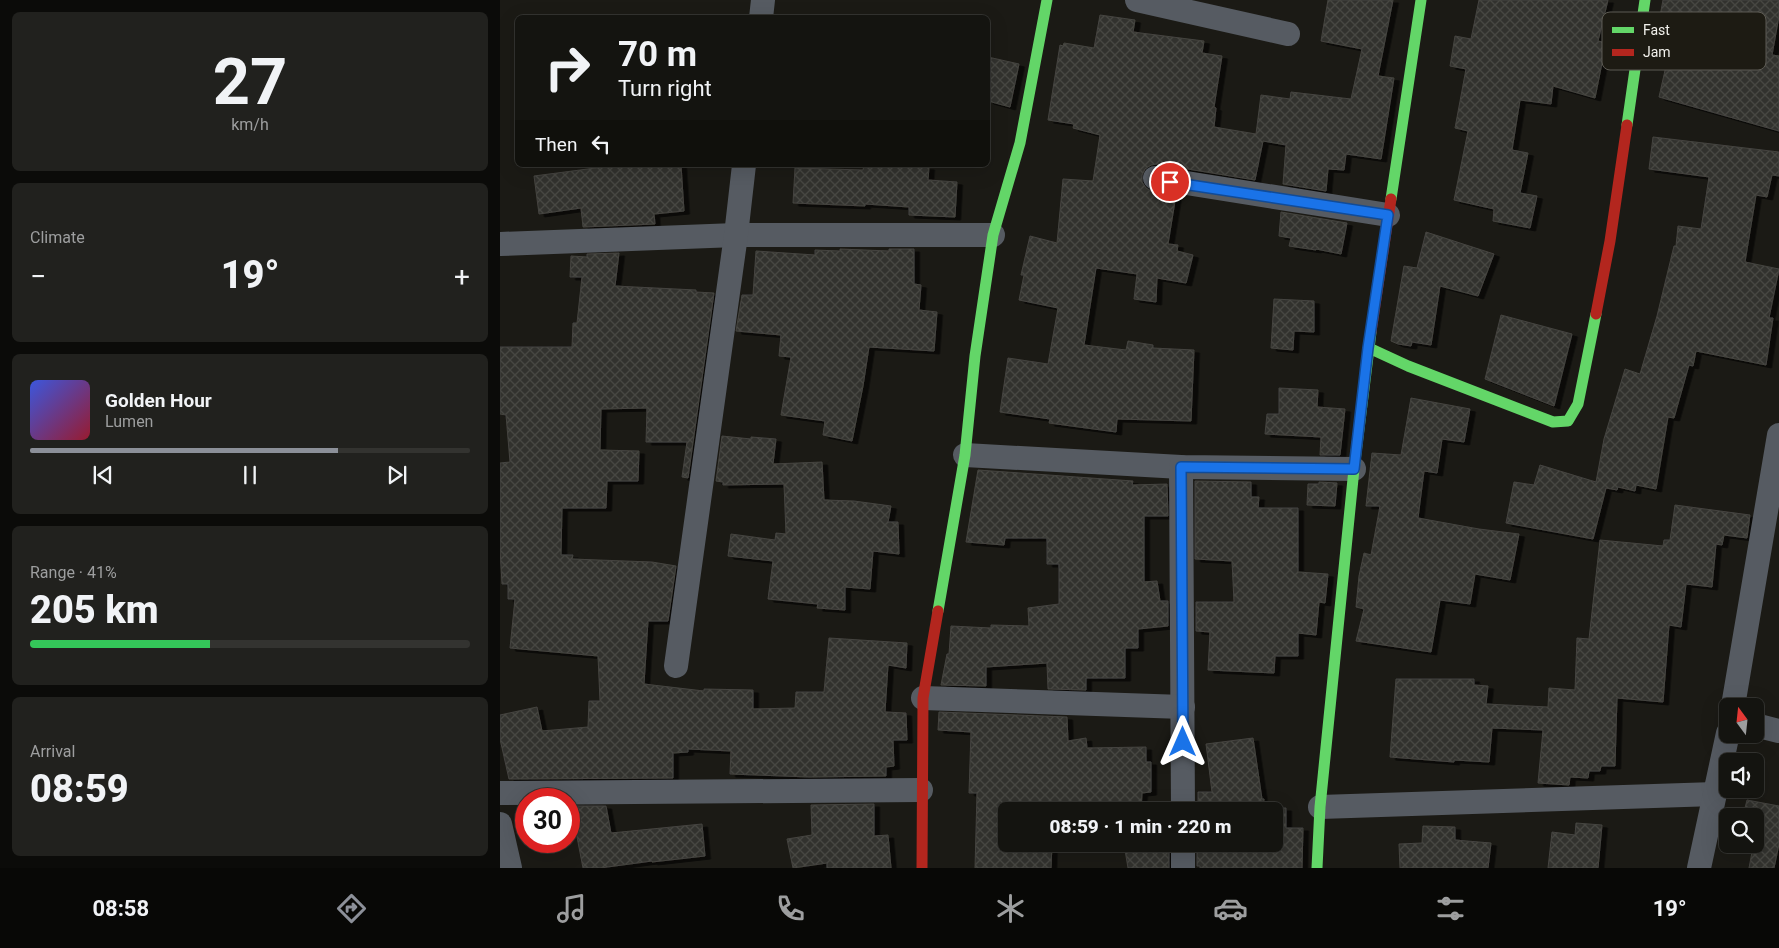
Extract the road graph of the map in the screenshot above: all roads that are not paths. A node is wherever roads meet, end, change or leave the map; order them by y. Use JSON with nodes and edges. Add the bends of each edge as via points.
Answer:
{"nodes":[{"id":1,"x":763,"y":0,"type":"edge"},
{"id":2,"x":1047,"y":0,"type":"edge"},
{"id":3,"x":1137,"y":0,"type":"edge"},
{"id":4,"x":1421,"y":0,"type":"edge"},
{"id":5,"x":761,"y":15,"type":"edge"},
{"id":6,"x":1288,"y":34,"type":"dead end"},
{"id":7,"x":1635,"y":70,"type":"edge"},
{"id":8,"x":744,"y":167,"type":"edge"},
{"id":9,"x":1155,"y":178,"type":"dead end"},
{"id":10,"x":1388,"y":215,"type":"junction"},
{"id":11,"x":736,"y":235,"type":"junction"},
{"id":12,"x":993,"y":235,"type":"junction"},
{"id":13,"x":500,"y":244,"type":"edge"},
{"id":14,"x":1368,"y":348,"type":"junction"},
{"id":15,"x":1779,"y":434,"type":"edge"},
{"id":16,"x":964,"y":455,"type":"junction"},
{"id":17,"x":1181,"y":467,"type":"junction"},
{"id":18,"x":1354,"y":469,"type":"junction"},
{"id":19,"x":676,"y":666,"type":"dead end"},
{"id":20,"x":923,"y":698,"type":"junction"},
{"id":21,"x":1734,"y":698,"type":"edge"},
{"id":22,"x":1183,"y":707,"type":"junction"},
{"id":23,"x":1764,"y":727,"type":"edge"},
{"id":24,"x":1779,"y":731,"type":"edge"},
{"id":25,"x":1726,"y":743,"type":"edge"},
{"id":26,"x":921,"y":790,"type":"junction"},
{"id":27,"x":500,"y":793,"type":"edge"},
{"id":28,"x":1714,"y":794,"type":"junction"},
{"id":29,"x":1183,"y":802,"type":"edge"},
{"id":30,"x":1320,"y":807,"type":"junction"},
{"id":31,"x":500,"y":824,"type":"edge"},
{"id":32,"x":1184,"y":852,"type":"edge"},
{"id":33,"x":510,"y":868,"type":"edge"},
{"id":34,"x":922,"y":868,"type":"edge"},
{"id":35,"x":1183,"y":868,"type":"edge"},
{"id":36,"x":1317,"y":868,"type":"edge"},
{"id":37,"x":1699,"y":868,"type":"edge"}],
"edges":[{"from":1,"to":5,"type":"street"},
{"from":2,"to":12,"type":"street","via":[[1020,143]]},
{"from":3,"to":6,"type":"street"},
{"from":4,"to":10,"type":"street"},
{"from":7,"to":14,"type":"street","via":[[1610,241],[1578,404],[1568,421],[1553,422]]},
{"from":8,"to":11,"type":"street"},
{"from":9,"to":10,"type":"street"},
{"from":10,"to":14,"type":"street"},
{"from":11,"to":12,"type":"street"},
{"from":11,"to":13,"type":"street"},
{"from":11,"to":19,"type":"street"},
{"from":12,"to":16,"type":"street"},
{"from":14,"to":18,"type":"street"},
{"from":15,"to":21,"type":"street"},
{"from":16,"to":17,"type":"street"},
{"from":16,"to":20,"type":"street"},
{"from":17,"to":18,"type":"street"},
{"from":17,"to":22,"type":"street"},
{"from":18,"to":30,"type":"street"},
{"from":20,"to":22,"type":"street"},
{"from":20,"to":26,"type":"street"},
{"from":22,"to":29,"type":"street"},
{"from":23,"to":24,"type":"street"},
{"from":25,"to":28,"type":"street"},
{"from":26,"to":27,"type":"street"},
{"from":26,"to":34,"type":"street"},
{"from":28,"to":30,"type":"street"},
{"from":28,"to":37,"type":"street"},
{"from":30,"to":36,"type":"street"},
{"from":31,"to":33,"type":"street"},
{"from":32,"to":35,"type":"street"}]}
